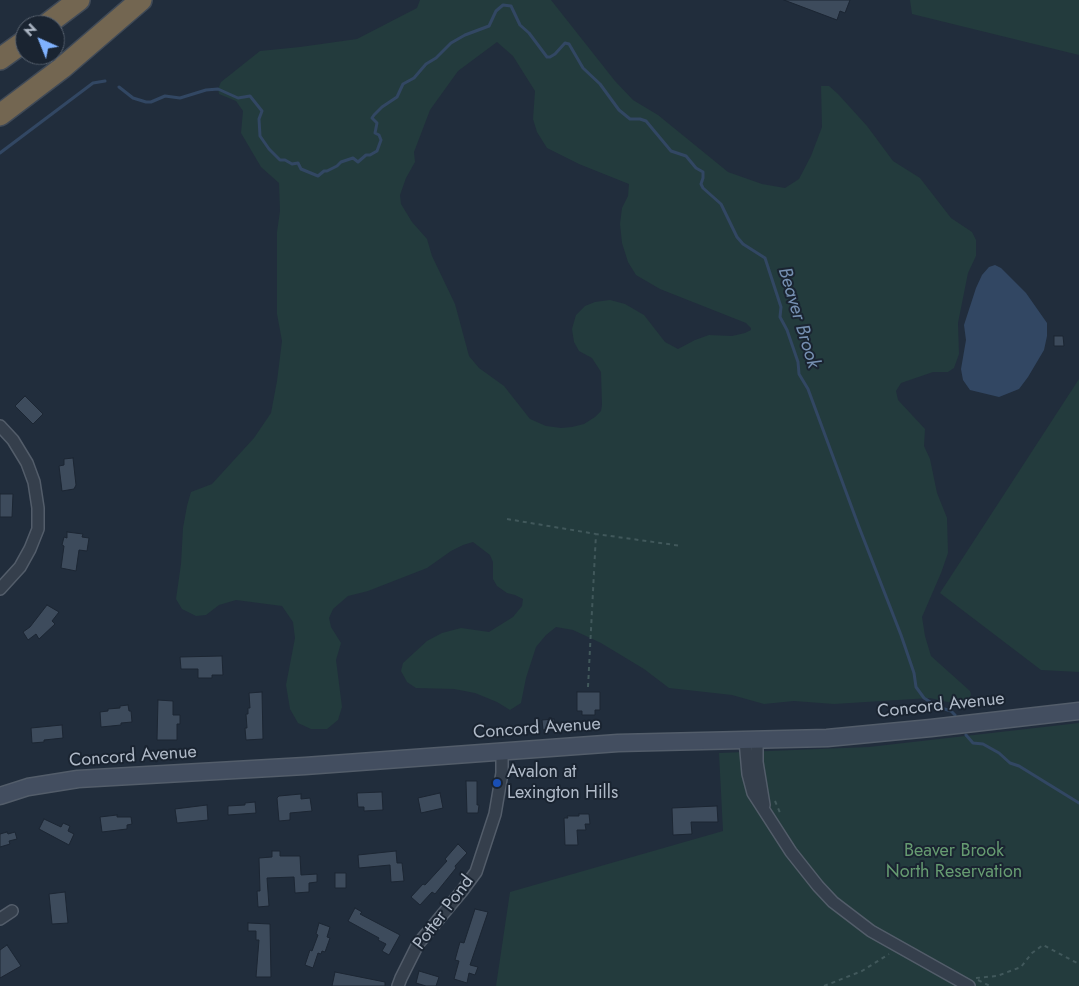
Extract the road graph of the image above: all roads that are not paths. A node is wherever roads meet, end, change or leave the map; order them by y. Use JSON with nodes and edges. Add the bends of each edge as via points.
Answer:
{"nodes":[{"id":1,"x":80,"y":0,"type":"edge"},
{"id":2,"x":142,"y":0,"type":"edge"},
{"id":3,"x":60,"y":15,"type":"edge"},
{"id":4,"x":15,"y":48,"type":"edge"},
{"id":5,"x":0,"y":59,"type":"edge"},
{"id":6,"x":0,"y":115,"type":"edge"},
{"id":7,"x":0,"y":426,"type":"edge"},
{"id":8,"x":0,"y":588,"type":"edge"},
{"id":9,"x":1079,"y":711,"type":"edge"},
{"id":10,"x":751,"y":740,"type":"junction"},
{"id":11,"x":502,"y":751,"type":"junction"},
{"id":12,"x":0,"y":796,"type":"edge"},
{"id":13,"x":12,"y":911,"type":"dead end"},
{"id":14,"x":0,"y":919,"type":"edge"},
{"id":15,"x":972,"y":982,"type":"edge"},
{"id":16,"x":398,"y":986,"type":"edge"}],
"edges":[{"from":1,"to":3,"type":"highway"},
{"from":2,"to":6,"type":"highway"},
{"from":4,"to":5,"type":"highway"},
{"from":7,"to":8,"type":"street","via":[[27,463],[34,482],[38,529],[20,567]]},
{"from":9,"to":10,"type":"main road","name":"Concord Avenue","via":[[896,732]]},
{"from":10,"to":11,"type":"main road","name":"Concord Avenue","via":[[618,743]]},
{"from":10,"to":15,"type":"street","via":[[750,783],[753,793],[803,868],[833,902],[871,931]]},
{"from":11,"to":12,"type":"main road","name":"Concord Avenue","via":[[78,779],[28,787]]},
{"from":11,"to":16,"type":"street","name":"Potter Pond","via":[[495,814],[476,872],[418,944]]},
{"from":13,"to":14,"type":"street"}]}
